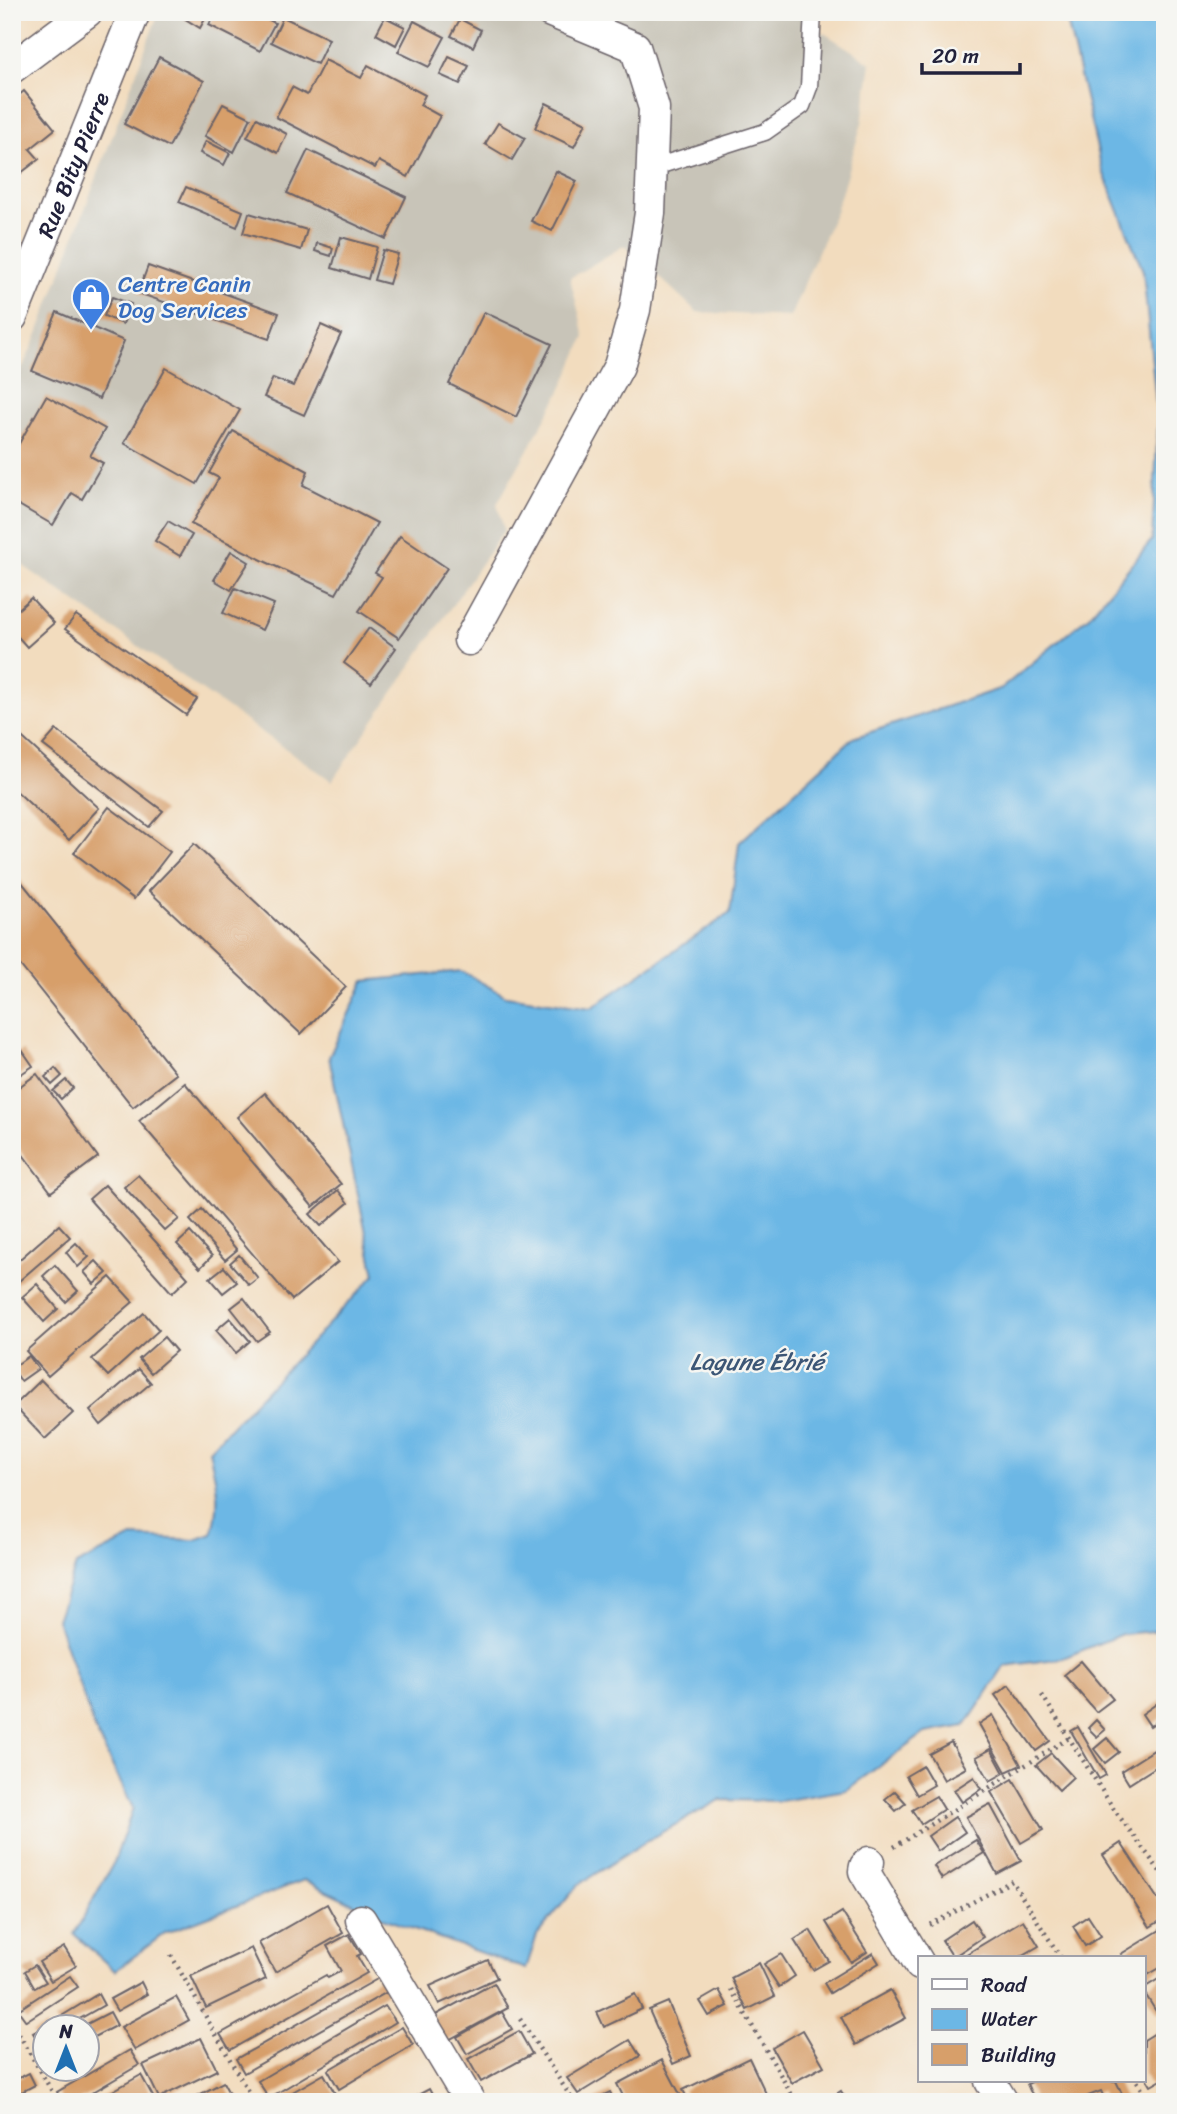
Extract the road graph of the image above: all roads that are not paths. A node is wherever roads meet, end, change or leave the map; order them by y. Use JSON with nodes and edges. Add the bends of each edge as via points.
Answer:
{"nodes":[{"id":1,"x":87,"y":12,"type":"edge"},
{"id":2,"x":135,"y":12,"type":"edge"},
{"id":3,"x":551,"y":12,"type":"edge"},
{"id":4,"x":813,"y":12,"type":"edge"},
{"id":5,"x":12,"y":68,"type":"edge"},
{"id":6,"x":652,"y":168,"type":"junction"},
{"id":7,"x":12,"y":317,"type":"edge"},
{"id":8,"x":470,"y":640,"type":"dead end"},
{"id":9,"x":869,"y":1862,"type":"road end"},
{"id":10,"x":360,"y":1920,"type":"dead end"},
{"id":11,"x":918,"y":1962,"type":"edge"},
{"id":12,"x":991,"y":2082,"type":"edge"},
{"id":13,"x":470,"y":2102,"type":"edge"},
{"id":14,"x":1003,"y":2102,"type":"edge"}],
"edges":[{"from":1,"to":5,"type":"street"},
{"from":2,"to":7,"type":"street","name":"Rue Bity Pierre"},
{"from":3,"to":6,"type":"street","via":[[635,47],[654,108]]},
{"from":4,"to":6,"type":"lane","via":[[809,87],[802,106],[765,132]]},
{"from":6,"to":8,"type":"street","via":[[635,310],[619,366]]},
{"from":9,"to":11,"type":"street","via":[[864,1871]]},
{"from":10,"to":13,"type":"street"},
{"from":12,"to":14,"type":"street"}]}
